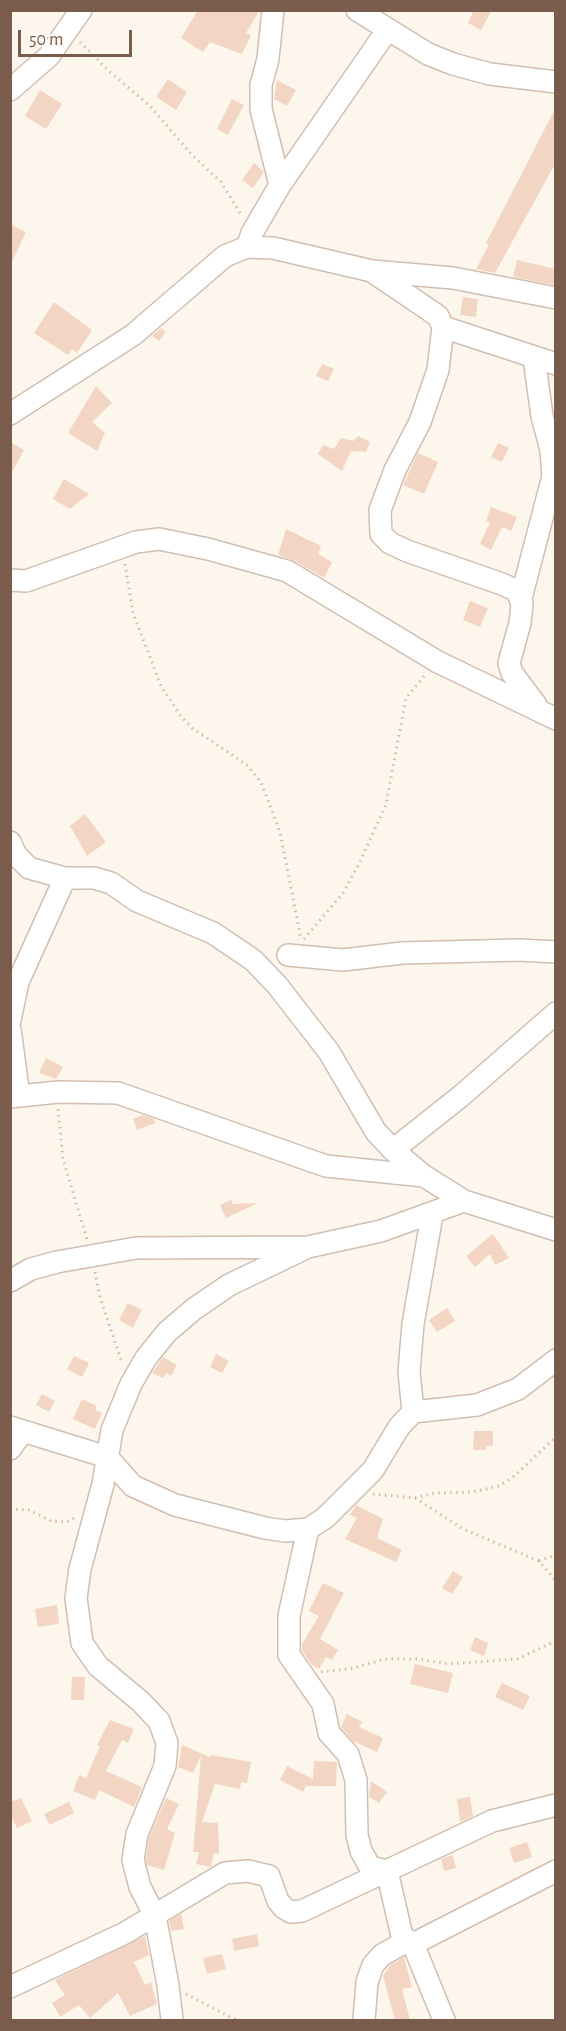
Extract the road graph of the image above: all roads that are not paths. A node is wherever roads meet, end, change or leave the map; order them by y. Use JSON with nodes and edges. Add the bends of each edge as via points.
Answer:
{"nodes":[{"id":1,"x":81,"y":10,"type":"edge"},
{"id":2,"x":273,"y":10,"type":"edge"},
{"id":3,"x":357,"y":10,"type":"edge"},
{"id":4,"x":388,"y":29,"type":"junction"},
{"id":5,"x":555,"y":82,"type":"edge"},
{"id":6,"x":10,"y":90,"type":"edge"},
{"id":7,"x":280,"y":185,"type":"junction"},
{"id":8,"x":249,"y":240,"type":"junction"},
{"id":9,"x":372,"y":271,"type":"junction"},
{"id":10,"x":555,"y":298,"type":"edge"},
{"id":11,"x":443,"y":327,"type":"junction"},
{"id":12,"x":534,"y":358,"type":"junction"},
{"id":13,"x":555,"y":364,"type":"edge"},
{"id":14,"x":10,"y":414,"type":"edge"},
{"id":15,"x":553,"y":451,"type":"edge"},
{"id":16,"x":10,"y":580,"type":"edge"},
{"id":17,"x":521,"y":598,"type":"junction"},
{"id":18,"x":548,"y":715,"type":"edge"},
{"id":19,"x":10,"y":842,"type":"edge"},
{"id":20,"x":65,"y":878,"type":"junction"},
{"id":21,"x":555,"y":952,"type":"edge"},
{"id":22,"x":288,"y":955,"type":"dead end"},
{"id":23,"x":555,"y":1013,"type":"edge"},
{"id":24,"x":10,"y":1020,"type":"edge"},
{"id":25,"x":10,"y":1029,"type":"edge"},
{"id":26,"x":15,"y":1096,"type":"edge"},
{"id":27,"x":393,"y":1150,"type":"junction"},
{"id":28,"x":424,"y":1176,"type":"junction"},
{"id":29,"x":464,"y":1201,"type":"junction"},
{"id":30,"x":432,"y":1215,"type":"junction"},
{"id":31,"x":555,"y":1230,"type":"edge"},
{"id":32,"x":308,"y":1247,"type":"junction"},
{"id":33,"x":10,"y":1281,"type":"edge"},
{"id":34,"x":555,"y":1360,"type":"edge"},
{"id":35,"x":413,"y":1412,"type":"junction"},
{"id":36,"x":17,"y":1429,"type":"edge"},
{"id":37,"x":10,"y":1449,"type":"edge"},
{"id":38,"x":107,"y":1457,"type":"junction"},
{"id":39,"x":308,"y":1529,"type":"junction"},
{"id":40,"x":555,"y":1805,"type":"edge"},
{"id":41,"x":387,"y":1871,"type":"junction"},
{"id":42,"x":555,"y":1871,"type":"edge"},
{"id":43,"x":155,"y":1916,"type":"junction"},
{"id":44,"x":410,"y":1942,"type":"junction"},
{"id":45,"x":10,"y":1987,"type":"edge"},
{"id":46,"x":172,"y":2020,"type":"edge"},
{"id":47,"x":364,"y":2020,"type":"edge"},
{"id":48,"x":444,"y":2020,"type":"edge"}],
"edges":[{"from":1,"to":6,"type":"street","via":[[49,56]]},
{"from":2,"to":7,"type":"street","via":[[261,108]]},
{"from":3,"to":4,"type":"street"},
{"from":4,"to":5,"type":"street","via":[[428,54],[453,64],[490,74]]},
{"from":4,"to":7,"type":"street"},
{"from":7,"to":8,"type":"street"},
{"from":8,"to":9,"type":"street"},
{"from":8,"to":14,"type":"street","via":[[133,335]]},
{"from":9,"to":10,"type":"street","via":[[453,278]]},
{"from":9,"to":11,"type":"street","via":[[438,316]]},
{"from":11,"to":12,"type":"street"},
{"from":11,"to":17,"type":"street","via":[[444,341],[420,422],[380,510],[381,534],[407,551],[502,584],[517,591]]},
{"from":12,"to":13,"type":"street"},
{"from":12,"to":15,"type":"street","via":[[542,416]]},
{"from":15,"to":17,"type":"street","via":[[553,476]]},
{"from":16,"to":18,"type":"street","via":[[26,581],[124,545],[159,539],[180,542],[287,571],[438,662]]},
{"from":17,"to":18,"type":"street","via":[[520,623],[509,663],[521,687]]},
{"from":19,"to":20,"type":"street","via":[[29,868]]},
{"from":20,"to":24,"type":"street","via":[[18,982]]},
{"from":20,"to":27,"type":"street","via":[[94,878],[111,883],[145,905],[213,933],[253,960],[329,1052],[376,1132]]},
{"from":21,"to":22,"type":"street","via":[[402,953],[343,960]]},
{"from":23,"to":27,"type":"street"},
{"from":25,"to":26,"type":"street"},
{"from":26,"to":28,"type":"street","via":[[118,1093],[326,1166]]},
{"from":27,"to":28,"type":"street"},
{"from":28,"to":29,"type":"street"},
{"from":29,"to":30,"type":"street"},
{"from":29,"to":31,"type":"street"},
{"from":30,"to":32,"type":"street"},
{"from":30,"to":35,"type":"street","via":[[412,1324],[409,1372]]},
{"from":32,"to":33,"type":"street","via":[[136,1248],[31,1269]]},
{"from":32,"to":38,"type":"street","via":[[229,1285],[167,1332],[131,1384],[112,1430]]},
{"from":34,"to":35,"type":"street","via":[[518,1389],[477,1405]]},
{"from":35,"to":39,"type":"street","via":[[373,1470]]},
{"from":36,"to":37,"type":"street"},
{"from":36,"to":38,"type":"street"},
{"from":38,"to":39,"type":"street","via":[[133,1486],[175,1505],[265,1528]]},
{"from":38,"to":43,"type":"street","via":[[76,1598],[82,1643],[98,1666],[159,1721],[167,1743],[165,1766],[137,1834],[133,1860],[140,1887]]},
{"from":39,"to":41,"type":"street","via":[[298,1568],[287,1642],[289,1654],[323,1704],[329,1733],[348,1754],[356,1780],[361,1851],[370,1867]]},
{"from":40,"to":41,"type":"street","via":[[492,1821]]},
{"from":41,"to":43,"type":"street","via":[[303,1911],[291,1912],[278,1902],[269,1876],[248,1871],[225,1873]]},
{"from":41,"to":44,"type":"street","via":[[402,1936]]},
{"from":42,"to":44,"type":"street"},
{"from":43,"to":45,"type":"street"},
{"from":43,"to":46,"type":"street"},
{"from":44,"to":47,"type":"street","via":[[382,1955],[373,1965],[367,1982]]},
{"from":44,"to":48,"type":"street"}]}
